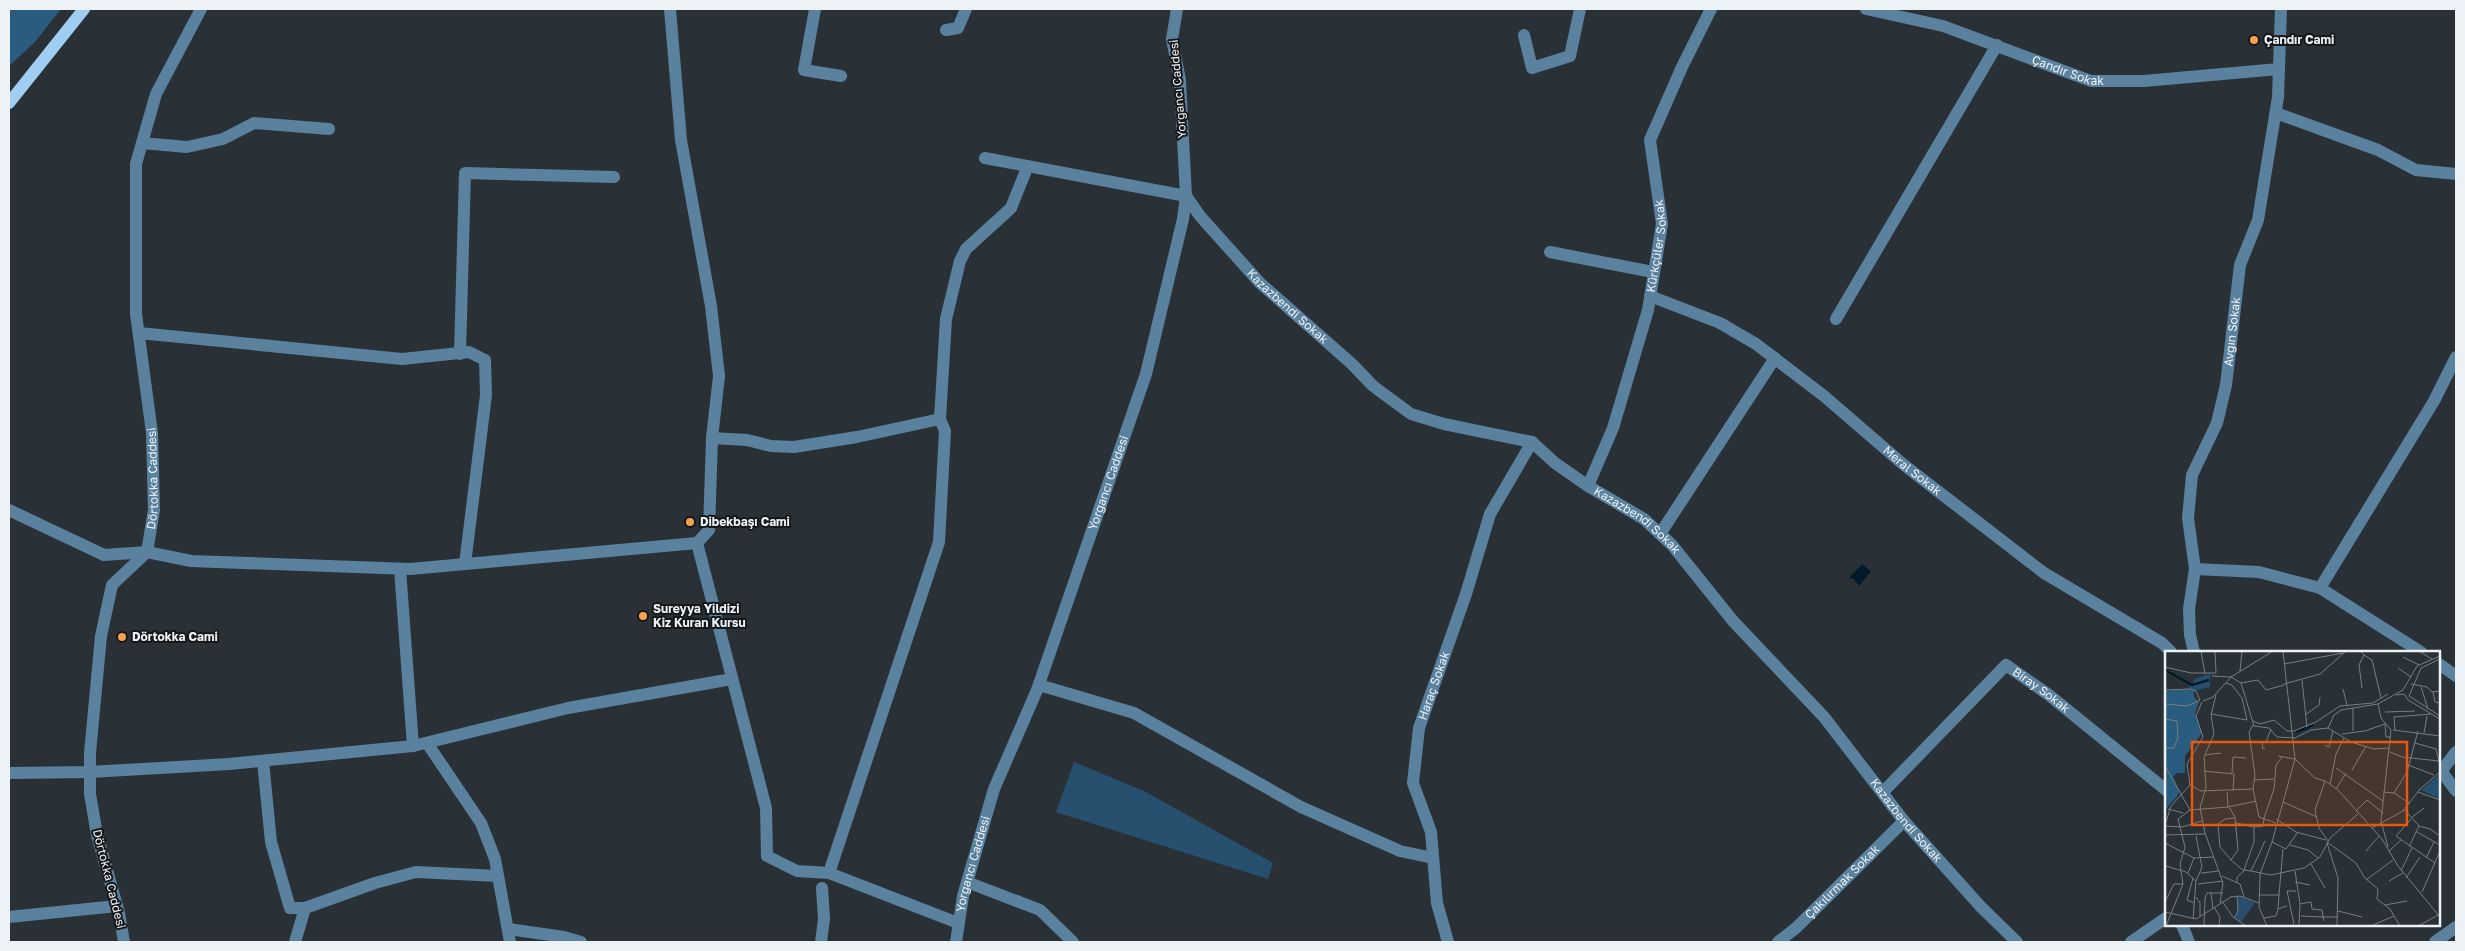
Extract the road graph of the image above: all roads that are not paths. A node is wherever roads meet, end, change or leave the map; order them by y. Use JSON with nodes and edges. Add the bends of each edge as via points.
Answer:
{"nodes":[{"id":1,"x":77,"y":9,"type":"edge"},
{"id":2,"x":84,"y":9,"type":"edge"},
{"id":3,"x":201,"y":9,"type":"edge"},
{"id":4,"x":670,"y":9,"type":"edge"},
{"id":5,"x":816,"y":9,"type":"edge"},
{"id":6,"x":966,"y":9,"type":"edge"},
{"id":7,"x":1177,"y":9,"type":"edge"},
{"id":8,"x":1580,"y":9,"type":"edge"},
{"id":9,"x":1712,"y":9,"type":"edge"},
{"id":10,"x":1866,"y":9,"type":"edge"},
{"id":11,"x":2281,"y":9,"type":"edge"},
{"id":12,"x":946,"y":30,"type":"dead end"},
{"id":13,"x":1524,"y":35,"type":"dead end"},
{"id":14,"x":1997,"y":46,"type":"junction"},
{"id":15,"x":2279,"y":70,"type":"junction"},
{"id":16,"x":840,"y":76,"type":"dead end"},
{"id":17,"x":9,"y":93,"type":"edge"},
{"id":18,"x":9,"y":103,"type":"edge"},
{"id":19,"x":2276,"y":113,"type":"junction"},
{"id":20,"x":329,"y":129,"type":"dead end"},
{"id":21,"x":142,"y":143,"type":"junction"},
{"id":22,"x":985,"y":158,"type":"dead end"},
{"id":23,"x":1028,"y":168,"type":"junction"},
{"id":24,"x":2456,"y":174,"type":"edge"},
{"id":25,"x":614,"y":177,"type":"dead end"},
{"id":26,"x":1186,"y":196,"type":"junction"},
{"id":27,"x":1550,"y":252,"type":"dead end"},
{"id":28,"x":1653,"y":272,"type":"junction"},
{"id":29,"x":1650,"y":296,"type":"junction"},
{"id":30,"x":1836,"y":319,"type":"dead end"},
{"id":31,"x":139,"y":333,"type":"junction"},
{"id":32,"x":460,"y":354,"type":"junction"},
{"id":33,"x":2456,"y":356,"type":"edge"},
{"id":34,"x":1775,"y":358,"type":"junction"},
{"id":35,"x":940,"y":419,"type":"junction"},
{"id":36,"x":712,"y":438,"type":"junction"},
{"id":37,"x":1532,"y":442,"type":"junction"},
{"id":38,"x":1588,"y":486,"type":"junction"},
{"id":39,"x":9,"y":510,"type":"edge"},
{"id":40,"x":1660,"y":534,"type":"junction"},
{"id":41,"x":697,"y":543,"type":"junction"},
{"id":42,"x":147,"y":552,"type":"junction"},
{"id":43,"x":465,"y":564,"type":"junction"},
{"id":44,"x":400,"y":569,"type":"junction"},
{"id":45,"x":2195,"y":570,"type":"junction"},
{"id":46,"x":2320,"y":588,"type":"junction"},
{"id":47,"x":2169,"y":651,"type":"edge"},
{"id":48,"x":2194,"y":651,"type":"edge"},
{"id":49,"x":2418,"y":651,"type":"edge"},
{"id":50,"x":2440,"y":665,"type":"edge"},
{"id":51,"x":2456,"y":676,"type":"edge"},
{"id":52,"x":732,"y":679,"type":"junction"},
{"id":53,"x":1039,"y":685,"type":"junction"},
{"id":54,"x":427,"y":743,"type":"junction"},
{"id":55,"x":413,"y":746,"type":"junction"},
{"id":56,"x":2456,"y":752,"type":"edge"},
{"id":57,"x":263,"y":761,"type":"junction"},
{"id":58,"x":90,"y":772,"type":"junction"},
{"id":59,"x":9,"y":773,"type":"edge"},
{"id":60,"x":2440,"y":773,"type":"edge"},
{"id":61,"x":2165,"y":789,"type":"edge"},
{"id":62,"x":2456,"y":791,"type":"edge"},
{"id":63,"x":1883,"y":792,"type":"junction"},
{"id":64,"x":1904,"y":821,"type":"junction"},
{"id":65,"x":1433,"y":858,"type":"junction"},
{"id":66,"x":829,"y":874,"type":"junction"},
{"id":67,"x":498,"y":876,"type":"junction"},
{"id":68,"x":967,"y":882,"type":"junction"},
{"id":69,"x":822,"y":888,"type":"dead end"},
{"id":70,"x":117,"y":906,"type":"junction"},
{"id":71,"x":305,"y":908,"type":"junction"},
{"id":72,"x":9,"y":917,"type":"edge"},
{"id":73,"x":2165,"y":919,"type":"edge"},
{"id":74,"x":958,"y":923,"type":"junction"},
{"id":75,"x":2182,"y":926,"type":"edge"},
{"id":76,"x":2456,"y":927,"type":"edge"},
{"id":77,"x":508,"y":929,"type":"junction"},
{"id":78,"x":124,"y":942,"type":"edge"},
{"id":79,"x":295,"y":942,"type":"edge"},
{"id":80,"x":510,"y":942,"type":"edge"},
{"id":81,"x":581,"y":942,"type":"edge"},
{"id":82,"x":821,"y":942,"type":"edge"},
{"id":83,"x":956,"y":942,"type":"edge"},
{"id":84,"x":1073,"y":942,"type":"edge"},
{"id":85,"x":1448,"y":942,"type":"edge"},
{"id":86,"x":1778,"y":942,"type":"edge"},
{"id":87,"x":2017,"y":942,"type":"edge"},
{"id":88,"x":2130,"y":942,"type":"edge"},
{"id":89,"x":2189,"y":942,"type":"edge"},
{"id":90,"x":2435,"y":942,"type":"edge"}],
"edges":[{"from":1,"to":17,"type":"main road"},
{"from":2,"to":18,"type":"main road"},
{"from":3,"to":21,"type":"street","name":"Dörtokka Caddesi","via":[[156,94]]},
{"from":4,"to":36,"type":"street","via":[[681,140],[711,306],[719,376]]},
{"from":5,"to":16,"type":"street","via":[[804,70]]},
{"from":6,"to":12,"type":"street","via":[[958,28]]},
{"from":7,"to":26,"type":"street","name":"Yorgancı Caddesi","via":[[1172,40],[1180,80]]},
{"from":8,"to":13,"type":"street","via":[[1570,56],[1532,68]]},
{"from":9,"to":28,"type":"street","name":"Kürkçüler Sokak","via":[[1650,140],[1662,224]]},
{"from":10,"to":14,"type":"street","name":"Çandır Sokak","via":[[1943,26]]},
{"from":11,"to":15,"type":"street","name":"Avgın Sokak"},
{"from":14,"to":15,"type":"street","name":"Çandır Sokak","via":[[2091,81],[2144,81]]},
{"from":14,"to":30,"type":"street"},
{"from":15,"to":19,"type":"street","name":"Avgın Sokak"},
{"from":19,"to":24,"type":"street","via":[[2378,150],[2416,170]]},
{"from":19,"to":45,"type":"street","name":"Avgın Sokak","via":[[2258,220],[2240,265],[2226,385],[2217,423],[2192,475],[2188,518]]},
{"from":20,"to":21,"type":"street","via":[[254,123],[223,139],[187,147]]},
{"from":21,"to":31,"type":"street","name":"Dörtokka Caddesi","via":[[136,164],[136,314]]},
{"from":22,"to":23,"type":"street"},
{"from":23,"to":26,"type":"street"},
{"from":23,"to":35,"type":"street","via":[[1011,208],[966,249],[960,261],[946,319]]},
{"from":25,"to":32,"type":"street","via":[[466,172]]},
{"from":26,"to":37,"type":"street","name":"Kazazbendi Sokak","via":[[1260,283],[1373,386],[1410,414]]},
{"from":26,"to":53,"type":"street","name":"Yorgancı Caddesi","via":[[1184,219],[1146,374]]},
{"from":27,"to":28,"type":"street"},
{"from":28,"to":29,"type":"street","name":"Kürkçüler Sokak"},
{"from":29,"to":34,"type":"street","name":"Meral Sokak","via":[[1720,323]]},
{"from":29,"to":38,"type":"street","name":"Kürkçüler Sokak","via":[[1613,428]]},
{"from":31,"to":32,"type":"street","via":[[402,359]]},
{"from":31,"to":42,"type":"street","name":"Dörtokka Caddesi","via":[[152,433],[154,510]]},
{"from":32,"to":43,"type":"street","via":[[469,352],[485,360],[486,368],[486,395]]},
{"from":33,"to":46,"type":"street","via":[[2434,401]]},
{"from":34,"to":40,"type":"street"},
{"from":34,"to":47,"type":"street","name":"Meral Sokak","via":[[1904,465],[2044,574],[2162,643]]},
{"from":35,"to":36,"type":"street","via":[[857,438],[794,447]]},
{"from":35,"to":66,"type":"street","via":[[945,431],[938,542]]},
{"from":36,"to":41,"type":"street","via":[[709,530]]},
{"from":37,"to":38,"type":"street","name":"Kazazbendi Sokak"},
{"from":37,"to":65,"type":"street","name":"Haraç Sokak","via":[[1490,514],[1419,728],[1413,783],[1431,832]]},
{"from":38,"to":40,"type":"street","name":"Kazazbendi Sokak","via":[[1644,518]]},
{"from":39,"to":42,"type":"street","via":[[104,555]]},
{"from":40,"to":63,"type":"street","name":"Kazazbendi Sokak","via":[[1733,620],[1824,717]]},
{"from":41,"to":43,"type":"street"},
{"from":41,"to":52,"type":"street"},
{"from":42,"to":44,"type":"street","via":[[191,561]]},
{"from":42,"to":58,"type":"street","name":"Dörtokka Caddesi","via":[[112,585],[101,636]]},
{"from":43,"to":44,"type":"street"},
{"from":44,"to":55,"type":"street"},
{"from":45,"to":46,"type":"street","via":[[2259,572]]},
{"from":45,"to":48,"type":"street","name":"Avgın Sokak","via":[[2189,609]]},
{"from":46,"to":49,"type":"street"},
{"from":50,"to":51,"type":"street"},
{"from":52,"to":54,"type":"street","via":[[568,708]]},
{"from":52,"to":66,"type":"street","via":[[766,808],[767,856],[797,870]]},
{"from":53,"to":65,"type":"street","via":[[1134,713],[1301,807],[1400,851]]},
{"from":53,"to":68,"type":"street","name":"Yorgancı Caddesi","via":[[994,789]]},
{"from":54,"to":55,"type":"street"},
{"from":54,"to":67,"type":"street","via":[[481,824]]},
{"from":55,"to":57,"type":"street"},
{"from":56,"to":60,"type":"street"},
{"from":57,"to":58,"type":"street"},
{"from":57,"to":71,"type":"street","via":[[272,842],[287,898],[290,908]]},
{"from":58,"to":59,"type":"street"},
{"from":58,"to":70,"type":"street","name":"Dörtokka Caddesi","via":[[97,835]]},
{"from":60,"to":62,"type":"street"},
{"from":61,"to":63,"type":"street","name":"Biray Sokak","via":[[2049,695],[2006,665]]},
{"from":63,"to":64,"type":"street","name":"Kazazbendi Sokak"},
{"from":64,"to":86,"type":"street","name":"Çakılırmak Sokak"},
{"from":64,"to":87,"type":"street","name":"Kazazbendi Sokak"},
{"from":65,"to":85,"type":"street","name":"Haraç Sokak","via":[[1437,903]]},
{"from":66,"to":74,"type":"street"},
{"from":67,"to":71,"type":"street","via":[[416,872]]},
{"from":67,"to":77,"type":"street"},
{"from":68,"to":74,"type":"street","name":"Yorgancı Caddesi"},
{"from":68,"to":84,"type":"street","via":[[1040,910]]},
{"from":69,"to":82,"type":"street","via":[[824,919]]},
{"from":70,"to":72,"type":"street"},
{"from":70,"to":78,"type":"street","name":"Dörtokka Caddesi"},
{"from":71,"to":79,"type":"street"},
{"from":73,"to":88,"type":"street"},
{"from":74,"to":83,"type":"street","name":"Yorgancı Caddesi"},
{"from":75,"to":89,"type":"street"},
{"from":76,"to":90,"type":"street"},
{"from":77,"to":80,"type":"street"},
{"from":77,"to":81,"type":"street"}]}
